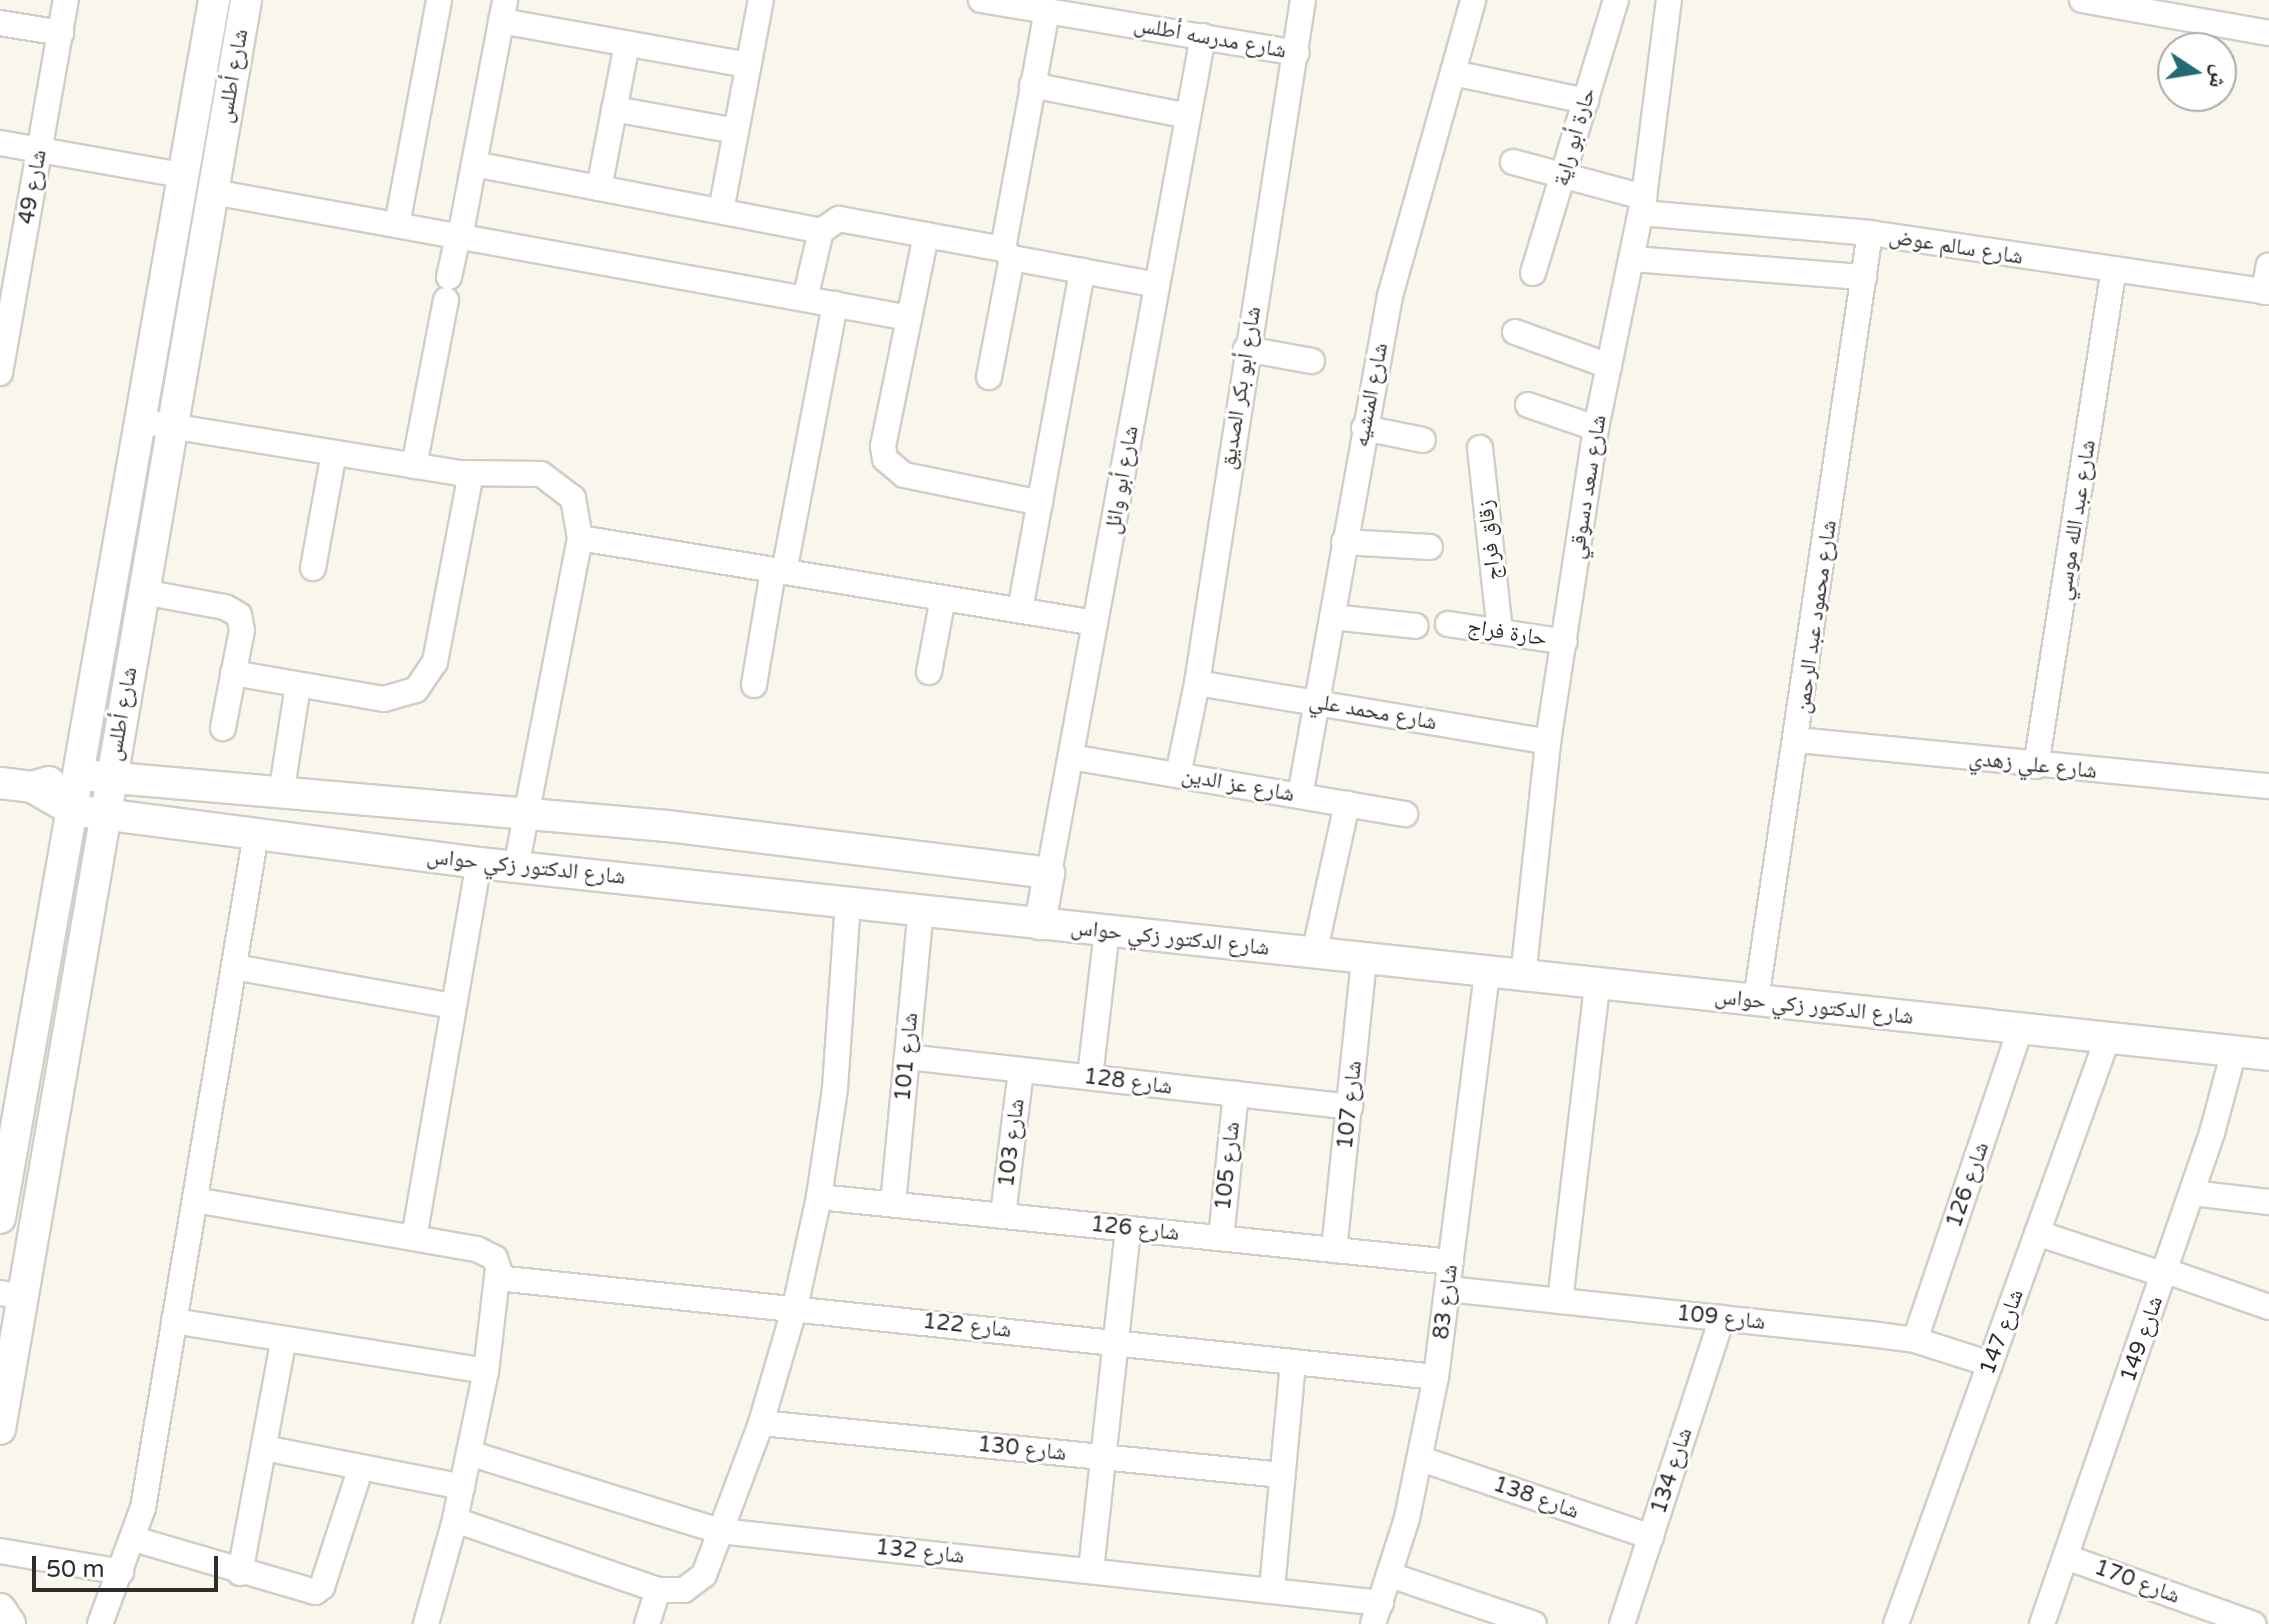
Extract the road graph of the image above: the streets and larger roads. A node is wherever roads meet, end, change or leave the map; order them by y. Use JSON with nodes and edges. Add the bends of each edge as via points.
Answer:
{"nodes":[{"id":1,"x":66,"y":0,"type":"edge"},
{"id":2,"x":214,"y":0,"type":"edge"},
{"id":3,"x":246,"y":0,"type":"edge"},
{"id":4,"x":439,"y":0,"type":"edge"},
{"id":5,"x":761,"y":0,"type":"edge"},
{"id":6,"x":1303,"y":0,"type":"edge"},
{"id":7,"x":1473,"y":0,"type":"edge"},
{"id":8,"x":1616,"y":0,"type":"edge"},
{"id":9,"x":1669,"y":0,"type":"edge"},
{"id":10,"x":2082,"y":0,"type":"edge"},
{"id":11,"x":989,"y":1,"type":"edge"},
{"id":12,"x":1055,"y":8,"type":"edge"},
{"id":13,"x":503,"y":11,"type":"edge"},
{"id":14,"x":0,"y":23,"type":"edge"},
{"id":15,"x":61,"y":33,"type":"junction"},
{"id":16,"x":2269,"y":33,"type":"edge"},
{"id":17,"x":1203,"y":36,"type":"junction"},
{"id":18,"x":627,"y":44,"type":"junction"},
{"id":19,"x":1297,"y":53,"type":"junction"},
{"id":20,"x":748,"y":65,"type":"junction"},
{"id":21,"x":1453,"y":73,"type":"junction"},
{"id":22,"x":1032,"y":85,"type":"junction"},
{"id":23,"x":1586,"y":101,"type":"junction"},
{"id":24,"x":614,"y":109,"type":"junction"},
{"id":25,"x":1188,"y":116,"type":"junction"},
{"id":26,"x":191,"y":128,"type":"junction"},
{"id":27,"x":736,"y":131,"type":"junction"},
{"id":28,"x":223,"y":133,"type":"junction"},
{"id":29,"x":0,"y":143,"type":"edge"},
{"id":30,"x":40,"y":150,"type":"junction"},
{"id":31,"x":1513,"y":162,"type":"dead end"},
{"id":32,"x":474,"y":164,"type":"junction"},
{"id":33,"x":1565,"y":174,"type":"junction"},
{"id":34,"x":182,"y":175,"type":"junction"},
{"id":35,"x":599,"y":188,"type":"junction"},
{"id":36,"x":213,"y":192,"type":"junction"},
{"id":37,"x":1643,"y":205,"type":"junction"},
{"id":38,"x":721,"y":211,"type":"junction"},
{"id":39,"x":397,"y":225,"type":"junction"},
{"id":40,"x":821,"y":231,"type":"junction"},
{"id":41,"x":1870,"y":233,"type":"junction"},
{"id":42,"x":926,"y":235,"type":"junction"},
{"id":43,"x":459,"y":236,"type":"junction"},
{"id":44,"x":1007,"y":254,"type":"junction"},
{"id":45,"x":1633,"y":259,"type":"junction"},
{"id":46,"x":10,"y":260,"type":"edge"},
{"id":47,"x":2269,"y":265,"type":"edge"},
{"id":48,"x":1082,"y":271,"type":"junction"},
{"id":49,"x":1533,"y":273,"type":"dead end"},
{"id":50,"x":2113,"y":273,"type":"junction"},
{"id":51,"x":1864,"y":277,"type":"junction"},
{"id":52,"x":1157,"y":285,"type":"junction"},
{"id":53,"x":2267,"y":292,"type":"edge"},
{"id":54,"x":805,"y":299,"type":"junction"},
{"id":55,"x":835,"y":304,"type":"junction"},
{"id":56,"x":909,"y":318,"type":"junction"},
{"id":57,"x":1515,"y":332,"type":"dead end"},
{"id":58,"x":1246,"y":349,"type":"junction"},
{"id":59,"x":1312,"y":361,"type":"dead end"},
{"id":60,"x":1609,"y":366,"type":"junction"},
{"id":61,"x":0,"y":373,"type":"edge"},
{"id":62,"x":989,"y":377,"type":"dead end"},
{"id":63,"x":1528,"y":405,"type":"dead end"},
{"id":64,"x":139,"y":421,"type":"junction"},
{"id":65,"x":172,"y":427,"type":"junction"},
{"id":66,"x":1364,"y":428,"type":"junction"},
{"id":67,"x":1596,"y":428,"type":"junction"},
{"id":68,"x":1423,"y":440,"type":"dead end"},
{"id":69,"x":1480,"y":448,"type":"dead end"},
{"id":70,"x":334,"y":453,"type":"junction"},
{"id":71,"x":414,"y":466,"type":"junction"},
{"id":72,"x":471,"y":474,"type":"junction"},
{"id":73,"x":1040,"y":503,"type":"junction"},
{"id":74,"x":580,"y":538,"type":"junction"},
{"id":75,"x":1344,"y":542,"type":"junction"},
{"id":76,"x":1430,"y":547,"type":"dead end"},
{"id":77,"x":313,"y":568,"type":"dead end"},
{"id":78,"x":779,"y":571,"type":"junction"},
{"id":79,"x":143,"y":592,"type":"junction"},
{"id":80,"x":943,"y":598,"type":"junction"},
{"id":81,"x":1020,"y":610,"type":"junction"},
{"id":82,"x":1332,"y":617,"type":"junction"},
{"id":83,"x":1095,"y":623,"type":"junction"},
{"id":84,"x":1448,"y":624,"type":"dead end"},
{"id":85,"x":1416,"y":626,"type":"dead end"},
{"id":86,"x":1500,"y":632,"type":"junction"},
{"id":87,"x":1565,"y":642,"type":"junction"},
{"id":88,"x":929,"y":672,"type":"dead end"},
{"id":89,"x":233,"y":673,"type":"junction"},
{"id":90,"x":1197,"y":683,"type":"junction"},
{"id":91,"x":298,"y":685,"type":"junction"},
{"id":92,"x":754,"y":685,"type":"dead end"},
{"id":93,"x":1317,"y":703,"type":"junction"},
{"id":94,"x":223,"y":728,"type":"dead end"},
{"id":95,"x":1798,"y":740,"type":"junction"},
{"id":96,"x":1548,"y":742,"type":"junction"},
{"id":97,"x":1071,"y":757,"type":"junction"},
{"id":98,"x":2036,"y":766,"type":"junction"},
{"id":99,"x":77,"y":775,"type":"junction"},
{"id":100,"x":1178,"y":775,"type":"junction"},
{"id":101,"x":111,"y":777,"type":"junction"},
{"id":102,"x":0,"y":783,"type":"edge"},
{"id":103,"x":2269,"y":786,"type":"edge"},
{"id":104,"x":32,"y":787,"type":"junction"},
{"id":105,"x":281,"y":795,"type":"junction"},
{"id":106,"x":1300,"y":796,"type":"junction"},
{"id":107,"x":1347,"y":804,"type":"junction"},
{"id":108,"x":72,"y":810,"type":"junction"},
{"id":109,"x":1405,"y":814,"type":"dead end"},
{"id":110,"x":104,"y":815,"type":"junction"},
{"id":111,"x":525,"y":815,"type":"junction"},
{"id":112,"x":256,"y":834,"type":"junction"},
{"id":113,"x":479,"y":863,"type":"junction"},
{"id":114,"x":516,"y":866,"type":"junction"},
{"id":115,"x":1049,"y":873,"type":"junction"},
{"id":116,"x":848,"y":903,"type":"junction"},
{"id":117,"x":921,"y":910,"type":"junction"},
{"id":118,"x":1040,"y":924,"type":"junction"},
{"id":119,"x":1107,"y":931,"type":"junction"},
{"id":120,"x":1314,"y":954,"type":"junction"},
{"id":121,"x":1364,"y":960,"type":"junction"},
{"id":122,"x":234,"y":967,"type":"junction"},
{"id":123,"x":1487,"y":973,"type":"junction"},
{"id":124,"x":1523,"y":977,"type":"junction"},
{"id":125,"x":1597,"y":985,"type":"junction"},
{"id":126,"x":1756,"y":1000,"type":"junction"},
{"id":127,"x":454,"y":1006,"type":"junction"},
{"id":128,"x":2020,"y":1030,"type":"junction"},
{"id":129,"x":2107,"y":1040,"type":"junction"},
{"id":130,"x":2234,"y":1051,"type":"junction"},
{"id":131,"x":2269,"y":1055,"type":"edge"},
{"id":132,"x":907,"y":1057,"type":"junction"},
{"id":133,"x":1021,"y":1070,"type":"junction"},
{"id":134,"x":1090,"y":1077,"type":"junction"},
{"id":135,"x":1236,"y":1094,"type":"junction"},
{"id":136,"x":1350,"y":1107,"type":"junction"},
{"id":137,"x":2192,"y":1193,"type":"junction"},
{"id":138,"x":819,"y":1197,"type":"junction"},
{"id":139,"x":195,"y":1200,"type":"junction"},
{"id":140,"x":2269,"y":1202,"type":"edge"},
{"id":141,"x":893,"y":1204,"type":"junction"},
{"id":142,"x":1003,"y":1215,"type":"junction"},
{"id":143,"x":0,"y":1218,"type":"edge"},
{"id":144,"x":1128,"y":1229,"type":"junction"},
{"id":145,"x":2037,"y":1233,"type":"junction"},
{"id":146,"x":414,"y":1238,"type":"junction"},
{"id":147,"x":1221,"y":1238,"type":"junction"},
{"id":148,"x":1334,"y":1250,"type":"junction"},
{"id":149,"x":1451,"y":1262,"type":"junction"},
{"id":150,"x":2165,"y":1273,"type":"junction"},
{"id":151,"x":497,"y":1278,"type":"junction"},
{"id":152,"x":1448,"y":1289,"type":"junction"},
{"id":153,"x":11,"y":1295,"type":"edge"},
{"id":154,"x":1560,"y":1301,"type":"junction"},
{"id":155,"x":795,"y":1307,"type":"junction"},
{"id":156,"x":2269,"y":1307,"type":"edge"},
{"id":157,"x":1722,"y":1318,"type":"junction"},
{"id":158,"x":174,"y":1321,"type":"junction"},
{"id":159,"x":284,"y":1339,"type":"junction"},
{"id":160,"x":1915,"y":1340,"type":"junction"},
{"id":161,"x":1116,"y":1342,"type":"junction"},
{"id":162,"x":1293,"y":1362,"type":"junction"},
{"id":163,"x":1990,"y":1364,"type":"junction"},
{"id":164,"x":486,"y":1371,"type":"junction"},
{"id":165,"x":1436,"y":1377,"type":"junction"},
{"id":166,"x":761,"y":1423,"type":"junction"},
{"id":167,"x":0,"y":1429,"type":"edge"},
{"id":168,"x":264,"y":1448,"type":"junction"},
{"id":169,"x":469,"y":1453,"type":"junction"},
{"id":170,"x":1103,"y":1458,"type":"junction"},
{"id":171,"x":1421,"y":1459,"type":"junction"},
{"id":172,"x":361,"y":1467,"type":"junction"},
{"id":173,"x":1282,"y":1475,"type":"junction"},
{"id":174,"x":462,"y":1487,"type":"junction"},
{"id":175,"x":455,"y":1520,"type":"junction"},
{"id":176,"x":720,"y":1531,"type":"junction"},
{"id":177,"x":1651,"y":1537,"type":"junction"},
{"id":178,"x":134,"y":1539,"type":"junction"},
{"id":179,"x":0,"y":1551,"type":"edge"},
{"id":180,"x":2066,"y":1557,"type":"junction"},
{"id":181,"x":1091,"y":1570,"type":"junction"},
{"id":182,"x":121,"y":1572,"type":"junction"},
{"id":183,"x":240,"y":1573,"type":"junction"},
{"id":184,"x":1390,"y":1575,"type":"junction"},
{"id":185,"x":1272,"y":1589,"type":"junction"},
{"id":186,"x":658,"y":1590,"type":"junction"},
{"id":187,"x":0,"y":1609,"type":"edge"},
{"id":188,"x":1377,"y":1614,"type":"edge"},
{"id":189,"x":1630,"y":1622,"type":"edge"},
{"id":190,"x":2245,"y":1623,"type":"edge"},
{"id":191,"x":10,"y":1624,"type":"edge"},
{"id":192,"x":100,"y":1624,"type":"edge"},
{"id":193,"x":426,"y":1624,"type":"edge"},
{"id":194,"x":647,"y":1624,"type":"edge"},
{"id":195,"x":1534,"y":1624,"type":"edge"},
{"id":196,"x":1896,"y":1624,"type":"edge"},
{"id":197,"x":2042,"y":1624,"type":"edge"}],
"edges":[{"from":1,"to":15,"type":"street","name":"شارع 49"},
{"from":2,"to":26,"type":"street","name":"شارع أطلس"},
{"from":3,"to":28,"type":"street","name":"شارع أطلس"},
{"from":4,"to":39,"type":"street"},
{"from":5,"to":20,"type":"street"},
{"from":6,"to":19,"type":"street","name":"شارع أبو بكر الصديق"},
{"from":7,"to":21,"type":"street","name":"شارع المنشيه"},
{"from":8,"to":23,"type":"street","name":"حارة أبو راية"},
{"from":9,"to":37,"type":"street","name":"شارع سعد دسوقي"},
{"from":10,"to":16,"type":"street"},
{"from":11,"to":12,"type":"street","name":"شارع مدرسه أطلس"},
{"from":12,"to":17,"type":"street","name":"شارع مدرسه أطلس"},
{"from":12,"to":22,"type":"street"},
{"from":13,"to":18,"type":"street"},
{"from":13,"to":32,"type":"street"},
{"from":14,"to":15,"type":"street"},
{"from":15,"to":30,"type":"street","name":"شارع 49"},
{"from":17,"to":19,"type":"street","name":"شارع مدرسه أطلس"},
{"from":17,"to":25,"type":"street","name":"شارع أبو وائل"},
{"from":18,"to":20,"type":"street"},
{"from":18,"to":24,"type":"street"},
{"from":19,"to":58,"type":"street","name":"شارع أبو بكر الصديق"},
{"from":20,"to":27,"type":"street"},
{"from":21,"to":23,"type":"street"},
{"from":21,"to":66,"type":"street","name":"شارع المنشيه","via":[[1402,247]]},
{"from":22,"to":25,"type":"street"},
{"from":22,"to":44,"type":"street"},
{"from":23,"to":33,"type":"street","name":"حارة أبو راية"},
{"from":24,"to":27,"type":"street"},
{"from":24,"to":35,"type":"street"},
{"from":25,"to":52,"type":"street","name":"شارع أبو وائل"},
{"from":26,"to":28,"type":"street"},
{"from":26,"to":34,"type":"street","name":"شارع أطلس"},
{"from":27,"to":38,"type":"street"},
{"from":28,"to":36,"type":"street","name":"شارع أطلس"},
{"from":29,"to":30,"type":"street"},
{"from":30,"to":34,"type":"street"},
{"from":30,"to":46,"type":"street","name":"شارع 49"},
{"from":31,"to":33,"type":"street","name":"شارع سالم عوض"},
{"from":32,"to":35,"type":"street"},
{"from":32,"to":43,"type":"street"},
{"from":33,"to":37,"type":"street","name":"شارع سالم عوض"},
{"from":33,"to":49,"type":"street","name":"حارة أبو راية"},
{"from":34,"to":64,"type":"street","name":"شارع أطلس"},
{"from":35,"to":38,"type":"street"},
{"from":36,"to":39,"type":"street"},
{"from":36,"to":65,"type":"street","name":"شارع أطلس"},
{"from":37,"to":41,"type":"street","name":"شارع سالم عوض"},
{"from":37,"to":45,"type":"street","name":"شارع سعد دسوقي"},
{"from":38,"to":40,"type":"street"},
{"from":39,"to":43,"type":"street"},
{"from":40,"to":42,"type":"street","via":[[839,219]]},
{"from":40,"to":54,"type":"street"},
{"from":41,"to":50,"type":"street","name":"شارع سالم عوض"},
{"from":41,"to":51,"type":"street","name":"شارع محمود عبد الرحمن"},
{"from":42,"to":44,"type":"street"},
{"from":42,"to":56,"type":"street"},
{"from":43,"to":54,"type":"street"},
{"from":43,"to":71,"type":"street"},
{"from":44,"to":48,"type":"street"},
{"from":44,"to":62,"type":"street"},
{"from":45,"to":51,"type":"street"},
{"from":45,"to":60,"type":"street","name":"شارع سعد دسوقي"},
{"from":46,"to":61,"type":"street","name":"شارع 49"},
{"from":47,"to":53,"type":"street"},
{"from":48,"to":52,"type":"street"},
{"from":48,"to":73,"type":"street"},
{"from":50,"to":53,"type":"street","name":"شارع سالم عوض"},
{"from":50,"to":98,"type":"street","name":"شارع عبد الله موسي"},
{"from":51,"to":95,"type":"street","name":"شارع محمود عبد الرحمن"},
{"from":52,"to":83,"type":"street","name":"شارع أبو وائل"},
{"from":54,"to":55,"type":"street"},
{"from":55,"to":56,"type":"street"},
{"from":55,"to":78,"type":"street"},
{"from":56,"to":73,"type":"street","via":[[883,446],[892,469]]},
{"from":57,"to":60,"type":"street"},
{"from":58,"to":59,"type":"street"},
{"from":58,"to":90,"type":"street","name":"شارع أبو بكر الصديق"},
{"from":60,"to":67,"type":"street","name":"شارع سعد دسوقي"},
{"from":63,"to":67,"type":"street"},
{"from":64,"to":65,"type":"street"},
{"from":64,"to":99,"type":"street","name":"شارع أطلس"},
{"from":65,"to":70,"type":"street"},
{"from":65,"to":79,"type":"street","name":"شارع أطلس"},
{"from":66,"to":68,"type":"street"},
{"from":66,"to":75,"type":"street","name":"شارع المنشيه"},
{"from":67,"to":87,"type":"street","name":"شارع سعد دسوقي"},
{"from":69,"to":86,"type":"street","name":"زقاق فراج"},
{"from":70,"to":71,"type":"street"},
{"from":70,"to":77,"type":"street"},
{"from":71,"to":72,"type":"street"},
{"from":72,"to":74,"type":"street","via":[[541,474],[560,483],[573,498]]},
{"from":72,"to":91,"type":"street","via":[[429,678],[409,694],[384,699]]},
{"from":73,"to":81,"type":"street"},
{"from":74,"to":78,"type":"street"},
{"from":74,"to":111,"type":"street"},
{"from":75,"to":76,"type":"street"},
{"from":75,"to":82,"type":"street","name":"شارع المنشيه"},
{"from":78,"to":80,"type":"street"},
{"from":78,"to":92,"type":"street"},
{"from":79,"to":89,"type":"street","via":[[233,610],[242,622]]},
{"from":79,"to":101,"type":"street","name":"شارع أطلس"},
{"from":80,"to":81,"type":"street"},
{"from":80,"to":88,"type":"street"},
{"from":81,"to":83,"type":"street"},
{"from":82,"to":85,"type":"street"},
{"from":82,"to":93,"type":"street","name":"شارع المنشيه"},
{"from":83,"to":97,"type":"street","name":"شارع أبو وائل"},
{"from":84,"to":86,"type":"street","name":"حارة فراج"},
{"from":86,"to":87,"type":"street","name":"حارة فراج"},
{"from":87,"to":96,"type":"street","name":"شارع سعد دسوقي"},
{"from":89,"to":91,"type":"street"},
{"from":89,"to":94,"type":"street"},
{"from":90,"to":93,"type":"street","name":"شارع محمد علي"},
{"from":90,"to":100,"type":"street","name":"شارع أبو بكر الصديق"},
{"from":91,"to":105,"type":"street"},
{"from":93,"to":96,"type":"street","name":"شارع محمد علي"},
{"from":93,"to":106,"type":"street","name":"شارع المنشيه"},
{"from":95,"to":98,"type":"street","name":"شارع علي زهدي"},
{"from":95,"to":126,"type":"street","name":"شارع محمود عبد الرحمن"},
{"from":96,"to":124,"type":"street","name":"شارع سعد دسوقي"},
{"from":97,"to":100,"type":"street","name":"شارع عز الدين"},
{"from":97,"to":115,"type":"street","name":"شارع أبو وائل"},
{"from":98,"to":103,"type":"street","name":"شارع علي زهدي"},
{"from":99,"to":101,"type":"street"},
{"from":99,"to":104,"type":"street"},
{"from":99,"to":108,"type":"street","name":"شارع أطلس"},
{"from":100,"to":106,"type":"street","name":"شارع عز الدين"},
{"from":101,"to":105,"type":"street"},
{"from":101,"to":110,"type":"street","name":"شارع أطلس"},
{"from":102,"to":104,"type":"street"},
{"from":104,"to":108,"type":"street"},
{"from":105,"to":111,"type":"street"},
{"from":106,"to":107,"type":"street","name":"شارع عز الدين"},
{"from":107,"to":109,"type":"street","name":"شارع عز الدين"},
{"from":107,"to":120,"type":"street"},
{"from":108,"to":110,"type":"street","name":"شارع الدكتور زكي حواس"},
{"from":108,"to":143,"type":"street","name":"شارع أطلس"},
{"from":110,"to":112,"type":"street","name":"شارع الدكتور زكي حواس"},
{"from":110,"to":153,"type":"street","name":"شارع أطلس"},
{"from":111,"to":114,"type":"street"},
{"from":111,"to":115,"type":"street","via":[[667,826]]},
{"from":112,"to":113,"type":"street","name":"شارع الدكتور زكي حواس"},
{"from":112,"to":122,"type":"street"},
{"from":113,"to":114,"type":"street","name":"شارع الدكتور زكي حواس"},
{"from":113,"to":127,"type":"street"},
{"from":114,"to":116,"type":"street","name":"شارع الدكتور زكي حواس"},
{"from":115,"to":118,"type":"street","name":"شارع أبو وائل"},
{"from":116,"to":117,"type":"street","name":"شارع الدكتور زكي حواس"},
{"from":116,"to":138,"type":"street","via":[[835,1088]]},
{"from":117,"to":118,"type":"street","name":"شارع الدكتور زكي حواس"},
{"from":117,"to":132,"type":"street","name":"شارع 101"},
{"from":118,"to":119,"type":"street","name":"شارع الدكتور زكي حواس"},
{"from":119,"to":120,"type":"street","name":"شارع الدكتور زكي حواس"},
{"from":119,"to":134,"type":"street"},
{"from":120,"to":121,"type":"street","name":"شارع الدكتور زكي حواس"},
{"from":121,"to":123,"type":"street","name":"شارع الدكتور زكي حواس"},
{"from":121,"to":136,"type":"street","name":"شارع 107"},
{"from":122,"to":127,"type":"street"},
{"from":122,"to":139,"type":"street"},
{"from":123,"to":124,"type":"street","name":"شارع الدكتور زكي حواس"},
{"from":123,"to":149,"type":"street","name":"شارع 83"},
{"from":124,"to":125,"type":"street","name":"شارع الدكتور زكي حواس"},
{"from":125,"to":126,"type":"street","name":"شارع الدكتور زكي حواس"},
{"from":125,"to":154,"type":"street"},
{"from":126,"to":128,"type":"street","name":"شارع الدكتور زكي حواس"},
{"from":127,"to":146,"type":"street"},
{"from":128,"to":129,"type":"street","name":"شارع الدكتور زكي حواس"},
{"from":128,"to":160,"type":"street","name":"شارع 126"},
{"from":129,"to":130,"type":"street","name":"شارع الدكتور زكي حواس"},
{"from":129,"to":145,"type":"street","name":"شارع 147"},
{"from":130,"to":131,"type":"street","name":"شارع الدكتور زكي حواس"},
{"from":130,"to":137,"type":"street","name":"شارع 149"},
{"from":132,"to":133,"type":"street","name":"شارع 128"},
{"from":132,"to":141,"type":"street","name":"شارع 101"},
{"from":133,"to":134,"type":"street","name":"شارع 128"},
{"from":133,"to":142,"type":"street","name":"شارع 103"},
{"from":134,"to":135,"type":"street","name":"شارع 128"},
{"from":135,"to":136,"type":"street","name":"شارع 128"},
{"from":135,"to":147,"type":"street","name":"شارع 105"},
{"from":136,"to":148,"type":"street","name":"شارع 107"},
{"from":137,"to":140,"type":"street"},
{"from":137,"to":150,"type":"street","name":"شارع 149"},
{"from":138,"to":141,"type":"street","name":"شارع 126"},
{"from":138,"to":155,"type":"street"},
{"from":139,"to":146,"type":"street"},
{"from":139,"to":158,"type":"street"},
{"from":141,"to":142,"type":"street","name":"شارع 126"},
{"from":142,"to":144,"type":"street","name":"شارع 126"},
{"from":144,"to":147,"type":"street","name":"شارع 126"},
{"from":144,"to":161,"type":"street"},
{"from":145,"to":150,"type":"street"},
{"from":145,"to":163,"type":"street","name":"شارع 147"},
{"from":146,"to":151,"type":"street","via":[[487,1251],[495,1258]]},
{"from":147,"to":148,"type":"street","name":"شارع 126"},
{"from":148,"to":149,"type":"street","name":"شارع 126"},
{"from":149,"to":152,"type":"street","name":"شارع 83"},
{"from":150,"to":156,"type":"street"},
{"from":150,"to":180,"type":"street","name":"شارع 149"},
{"from":151,"to":155,"type":"street","name":"شارع 122"},
{"from":151,"to":164,"type":"street"},
{"from":152,"to":154,"type":"street","name":"شارع 109"},
{"from":152,"to":165,"type":"street","name":"شارع 83"},
{"from":153,"to":167,"type":"street","name":"شارع أطلس"},
{"from":154,"to":157,"type":"street","name":"شارع 109"},
{"from":155,"to":161,"type":"street","name":"شارع 122"},
{"from":155,"to":166,"type":"street"},
{"from":157,"to":160,"type":"street","name":"شارع 109"},
{"from":157,"to":177,"type":"street","name":"شارع 134"},
{"from":158,"to":159,"type":"street"},
{"from":158,"to":178,"type":"street"},
{"from":159,"to":164,"type":"street"},
{"from":159,"to":168,"type":"street"},
{"from":160,"to":163,"type":"street","name":"شارع 109"},
{"from":161,"to":162,"type":"street","name":"شارع 122"},
{"from":161,"to":170,"type":"street"},
{"from":162,"to":165,"type":"street","name":"شارع 122"},
{"from":162,"to":173,"type":"street"},
{"from":163,"to":196,"type":"street","name":"شارع 147"},
{"from":164,"to":169,"type":"street"},
{"from":165,"to":171,"type":"street","name":"شارع 83"},
{"from":166,"to":170,"type":"street","name":"شارع 130"},
{"from":166,"to":176,"type":"street"},
{"from":168,"to":172,"type":"street"},
{"from":168,"to":183,"type":"street"},
{"from":169,"to":174,"type":"street"},
{"from":169,"to":176,"type":"street","name":"شارع 132"},
{"from":170,"to":173,"type":"street","name":"شارع 130"},
{"from":170,"to":181,"type":"street"},
{"from":171,"to":177,"type":"street","name":"شارع 138"},
{"from":171,"to":184,"type":"street","name":"شارع 83"},
{"from":172,"to":174,"type":"street"},
{"from":172,"to":183,"type":"street","via":[[319,1590],[311,1593]]},
{"from":173,"to":185,"type":"street"},
{"from":174,"to":175,"type":"street"},
{"from":175,"to":186,"type":"street"},
{"from":175,"to":193,"type":"street"},
{"from":176,"to":181,"type":"street","name":"شارع 132"},
{"from":176,"to":186,"type":"street","via":[[695,1584],[671,1592]]},
{"from":177,"to":189,"type":"street","name":"شارع 134"},
{"from":178,"to":182,"type":"street"},
{"from":178,"to":183,"type":"street"},
{"from":179,"to":182,"type":"street"},
{"from":180,"to":190,"type":"street","name":"شارع 170"},
{"from":180,"to":197,"type":"street","name":"شارع 149"},
{"from":181,"to":185,"type":"street","name":"شارع 132"},
{"from":182,"to":192,"type":"street"},
{"from":184,"to":188,"type":"street","name":"شارع 83"},
{"from":184,"to":195,"type":"street"},
{"from":185,"to":188,"type":"street","name":"شارع 132"},
{"from":186,"to":194,"type":"street"},
{"from":187,"to":191,"type":"street"}]}
